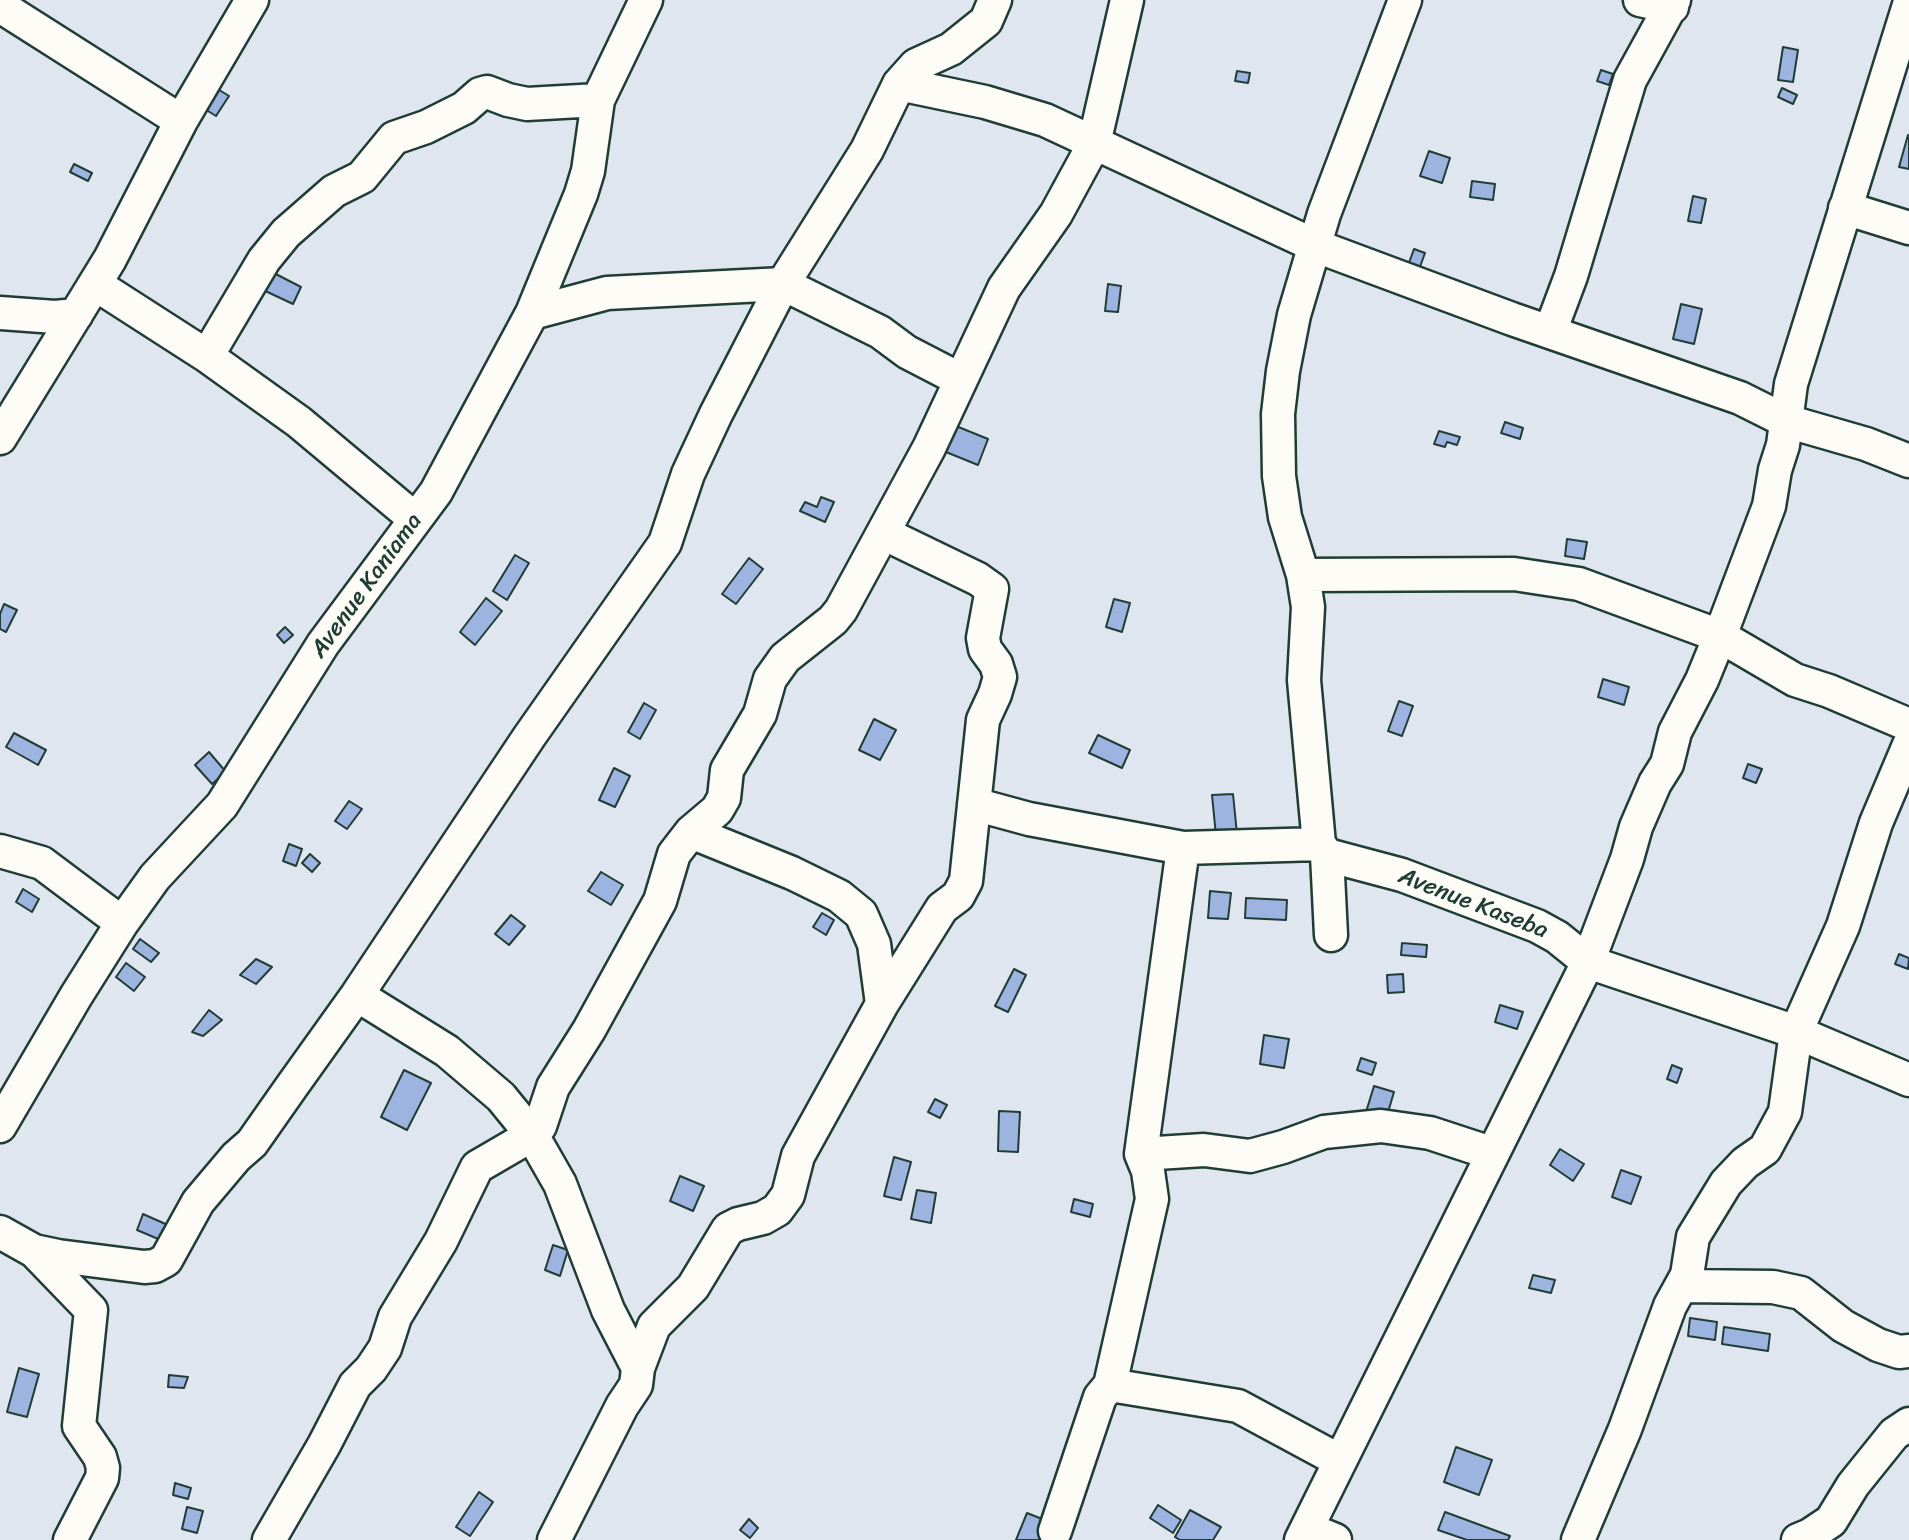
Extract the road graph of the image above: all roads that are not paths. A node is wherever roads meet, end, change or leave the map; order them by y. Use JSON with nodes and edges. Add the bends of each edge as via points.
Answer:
{"nodes":[{"id":1,"x":252,"y":0,"type":"edge"},
{"id":2,"x":646,"y":0,"type":"edge"},
{"id":3,"x":995,"y":0,"type":"edge"},
{"id":4,"x":1405,"y":0,"type":"edge"},
{"id":5,"x":1640,"y":0,"type":"edge"},
{"id":6,"x":1123,"y":1,"type":"edge"},
{"id":7,"x":1673,"y":4,"type":"edge"},
{"id":8,"x":1909,"y":5,"type":"edge"},
{"id":9,"x":0,"y":6,"type":"edge"},
{"id":10,"x":899,"y":84,"type":"junction"},
{"id":11,"x":598,"y":100,"type":"junction"},
{"id":12,"x":181,"y":121,"type":"junction"},
{"id":13,"x":1094,"y":144,"type":"junction"},
{"id":14,"x":1845,"y":208,"type":"junction"},
{"id":15,"x":1909,"y":228,"type":"edge"},
{"id":16,"x":1316,"y":246,"type":"junction"},
{"id":17,"x":95,"y":284,"type":"junction"},
{"id":18,"x":783,"y":284,"type":"junction"},
{"id":19,"x":0,"y":313,"type":"edge"},
{"id":20,"x":532,"y":313,"type":"junction"},
{"id":21,"x":76,"y":314,"type":"junction"},
{"id":22,"x":1549,"y":332,"type":"junction"},
{"id":23,"x":207,"y":356,"type":"junction"},
{"id":24,"x":961,"y":380,"type":"junction"},
{"id":25,"x":1786,"y":421,"type":"junction"},
{"id":26,"x":0,"y":438,"type":"edge"},
{"id":27,"x":1909,"y":461,"type":"edge"},
{"id":28,"x":415,"y":519,"type":"junction"},
{"id":29,"x":883,"y":533,"type":"junction"},
{"id":30,"x":1303,"y":575,"type":"junction"},
{"id":31,"x":1720,"y":636,"type":"junction"},
{"id":32,"x":1909,"y":724,"type":"edge"},
{"id":33,"x":1909,"y":745,"type":"edge"},
{"id":34,"x":974,"y":804,"type":"junction"},
{"id":35,"x":691,"y":832,"type":"junction"},
{"id":36,"x":1183,"y":848,"type":"junction"},
{"id":37,"x":1323,"y":849,"type":"junction"},
{"id":38,"x":0,"y":851,"type":"edge"},
{"id":39,"x":122,"y":923,"type":"junction"},
{"id":40,"x":1331,"y":935,"type":"dead end"},
{"id":41,"x":1588,"y":962,"type":"junction"},
{"id":42,"x":356,"y":995,"type":"junction"},
{"id":43,"x":882,"y":1004,"type":"junction"},
{"id":44,"x":1796,"y":1031,"type":"junction"},
{"id":45,"x":1909,"y":1080,"type":"edge"},
{"id":46,"x":0,"y":1126,"type":"edge"},
{"id":47,"x":532,"y":1135,"type":"junction"},
{"id":48,"x":1491,"y":1153,"type":"junction"},
{"id":49,"x":1141,"y":1154,"type":"junction"},
{"id":50,"x":0,"y":1232,"type":"edge"},
{"id":51,"x":34,"y":1251,"type":"junction"},
{"id":52,"x":120,"y":1264,"type":"junction"},
{"id":53,"x":1682,"y":1286,"type":"junction"},
{"id":54,"x":91,"y":1310,"type":"junction"},
{"id":55,"x":1909,"y":1351,"type":"edge"},
{"id":56,"x":638,"y":1368,"type":"junction"},
{"id":57,"x":1110,"y":1385,"type":"junction"},
{"id":58,"x":1909,"y":1424,"type":"edge"},
{"id":59,"x":1340,"y":1461,"type":"junction"},
{"id":60,"x":1055,"y":1531,"type":"dead end"},
{"id":61,"x":1315,"y":1536,"type":"edge"},
{"id":62,"x":1807,"y":1538,"type":"edge"},
{"id":63,"x":70,"y":1540,"type":"edge"},
{"id":64,"x":269,"y":1540,"type":"edge"},
{"id":65,"x":554,"y":1540,"type":"edge"},
{"id":66,"x":1578,"y":1540,"type":"edge"}],
"edges":[{"from":1,"to":12,"type":"street"},
{"from":2,"to":11,"type":"street","name":"Avenue Kaniama"},
{"from":3,"to":10,"type":"street","via":[[986,21],[951,49],[916,65]]},
{"from":4,"to":16,"type":"street","via":[[1334,184]]},
{"from":5,"to":7,"type":"street"},
{"from":6,"to":13,"type":"street"},
{"from":7,"to":22,"type":"street","via":[[1630,80],[1571,276]]},
{"from":8,"to":14,"type":"street"},
{"from":9,"to":12,"type":"street"},
{"from":10,"to":13,"type":"street","via":[[1045,120]]},
{"from":10,"to":18,"type":"street","via":[[867,150]]},
{"from":11,"to":20,"type":"street","name":"Avenue Kaniama","via":[[581,194]]},
{"from":11,"to":23,"type":"street","via":[[527,104],[487,92],[426,127],[394,138],[362,177],[334,191],[286,233]]},
{"from":12,"to":17,"type":"street"},
{"from":13,"to":16,"type":"street"},
{"from":13,"to":24,"type":"street","via":[[1056,214],[1004,288]]},
{"from":14,"to":15,"type":"street"},
{"from":14,"to":25,"type":"street","via":[[1791,384]]},
{"from":16,"to":22,"type":"street"},
{"from":16,"to":30,"type":"street","via":[[1294,315],[1278,414],[1285,517]]},
{"from":17,"to":21,"type":"street"},
{"from":17,"to":23,"type":"street"},
{"from":18,"to":20,"type":"street","via":[[607,293]]},
{"from":18,"to":24,"type":"street","via":[[880,332]]},
{"from":18,"to":42,"type":"street","via":[[688,474],[665,543]]},
{"from":19,"to":21,"type":"street"},
{"from":20,"to":28,"type":"street","name":"Avenue Kaniama","via":[[436,492]]},
{"from":21,"to":26,"type":"street"},
{"from":22,"to":25,"type":"street","via":[[1740,398]]},
{"from":23,"to":28,"type":"street","via":[[299,422]]},
{"from":24,"to":29,"type":"street"},
{"from":25,"to":27,"type":"street"},
{"from":25,"to":31,"type":"street","via":[[1769,506]]},
{"from":28,"to":39,"type":"street","name":"Avenue Kaniama","via":[[323,644],[222,805],[155,877]]},
{"from":29,"to":34,"type":"street","via":[[992,589],[983,638],[1000,677],[984,720]]},
{"from":29,"to":35,"type":"street","via":[[841,610],[785,658],[770,679],[760,714],[727,770],[724,799]]},
{"from":30,"to":31,"type":"street","via":[[1514,574],[1579,584]]},
{"from":30,"to":37,"type":"street","via":[[1308,607],[1304,680]]},
{"from":31,"to":32,"type":"street","via":[[1795,680]]},
{"from":31,"to":41,"type":"street","via":[[1636,827]]},
{"from":33,"to":44,"type":"street","via":[[1876,823],[1843,926]]},
{"from":34,"to":36,"type":"street","name":"Avenue Kaseba","via":[[1029,820]]},
{"from":34,"to":43,"type":"street","via":[[966,881],[958,897],[942,908]]},
{"from":35,"to":43,"type":"street","via":[[792,873],[839,896],[861,914],[874,944]]},
{"from":35,"to":47,"type":"street","via":[[674,854],[660,901],[553,1087],[546,1114]]},
{"from":36,"to":37,"type":"street","name":"Avenue Kaseba"},
{"from":36,"to":49,"type":"street"},
{"from":37,"to":40,"type":"street"},
{"from":37,"to":41,"type":"street","name":"Avenue Kaseba","via":[[1537,926]]},
{"from":38,"to":39,"type":"street","via":[[42,863]]},
{"from":39,"to":46,"type":"street","name":"Avenue Kaniama"},
{"from":41,"to":44,"type":"street"},
{"from":41,"to":48,"type":"street"},
{"from":42,"to":47,"type":"street","via":[[447,1051],[501,1097]]},
{"from":42,"to":52,"type":"street","via":[[252,1143],[198,1202],[166,1260],[144,1267]]},
{"from":43,"to":56,"type":"street","via":[[798,1156],[788,1195],[777,1210],[763,1218],[728,1229],[693,1287],[654,1326]]},
{"from":44,"to":45,"type":"street"},
{"from":44,"to":53,"type":"street","via":[[1781,1121],[1765,1149],[1726,1183],[1693,1237]]},
{"from":47,"to":56,"type":"street","via":[[560,1184],[608,1310]]},
{"from":47,"to":64,"type":"street","via":[[477,1167],[395,1317],[385,1348],[355,1385]]},
{"from":48,"to":49,"type":"street","via":[[1430,1133],[1381,1126],[1324,1132],[1250,1156],[1204,1150]]},
{"from":48,"to":59,"type":"street"},
{"from":49,"to":57,"type":"street","via":[[1152,1199]]},
{"from":50,"to":51,"type":"street"},
{"from":51,"to":52,"type":"street"},
{"from":51,"to":54,"type":"street"},
{"from":52,"to":54,"type":"street"},
{"from":53,"to":55,"type":"street","via":[[1773,1287],[1801,1293],[1843,1326],[1878,1345]]},
{"from":53,"to":66,"type":"street","via":[[1670,1306]]},
{"from":54,"to":63,"type":"street","via":[[79,1426],[103,1468]]},
{"from":56,"to":65,"type":"street","via":[[636,1385]]},
{"from":57,"to":59,"type":"street","via":[[1238,1406]]},
{"from":57,"to":60,"type":"street","via":[[1100,1397]]},
{"from":58,"to":62,"type":"street","via":[[1894,1434],[1831,1521]]},
{"from":59,"to":61,"type":"street"}]}
